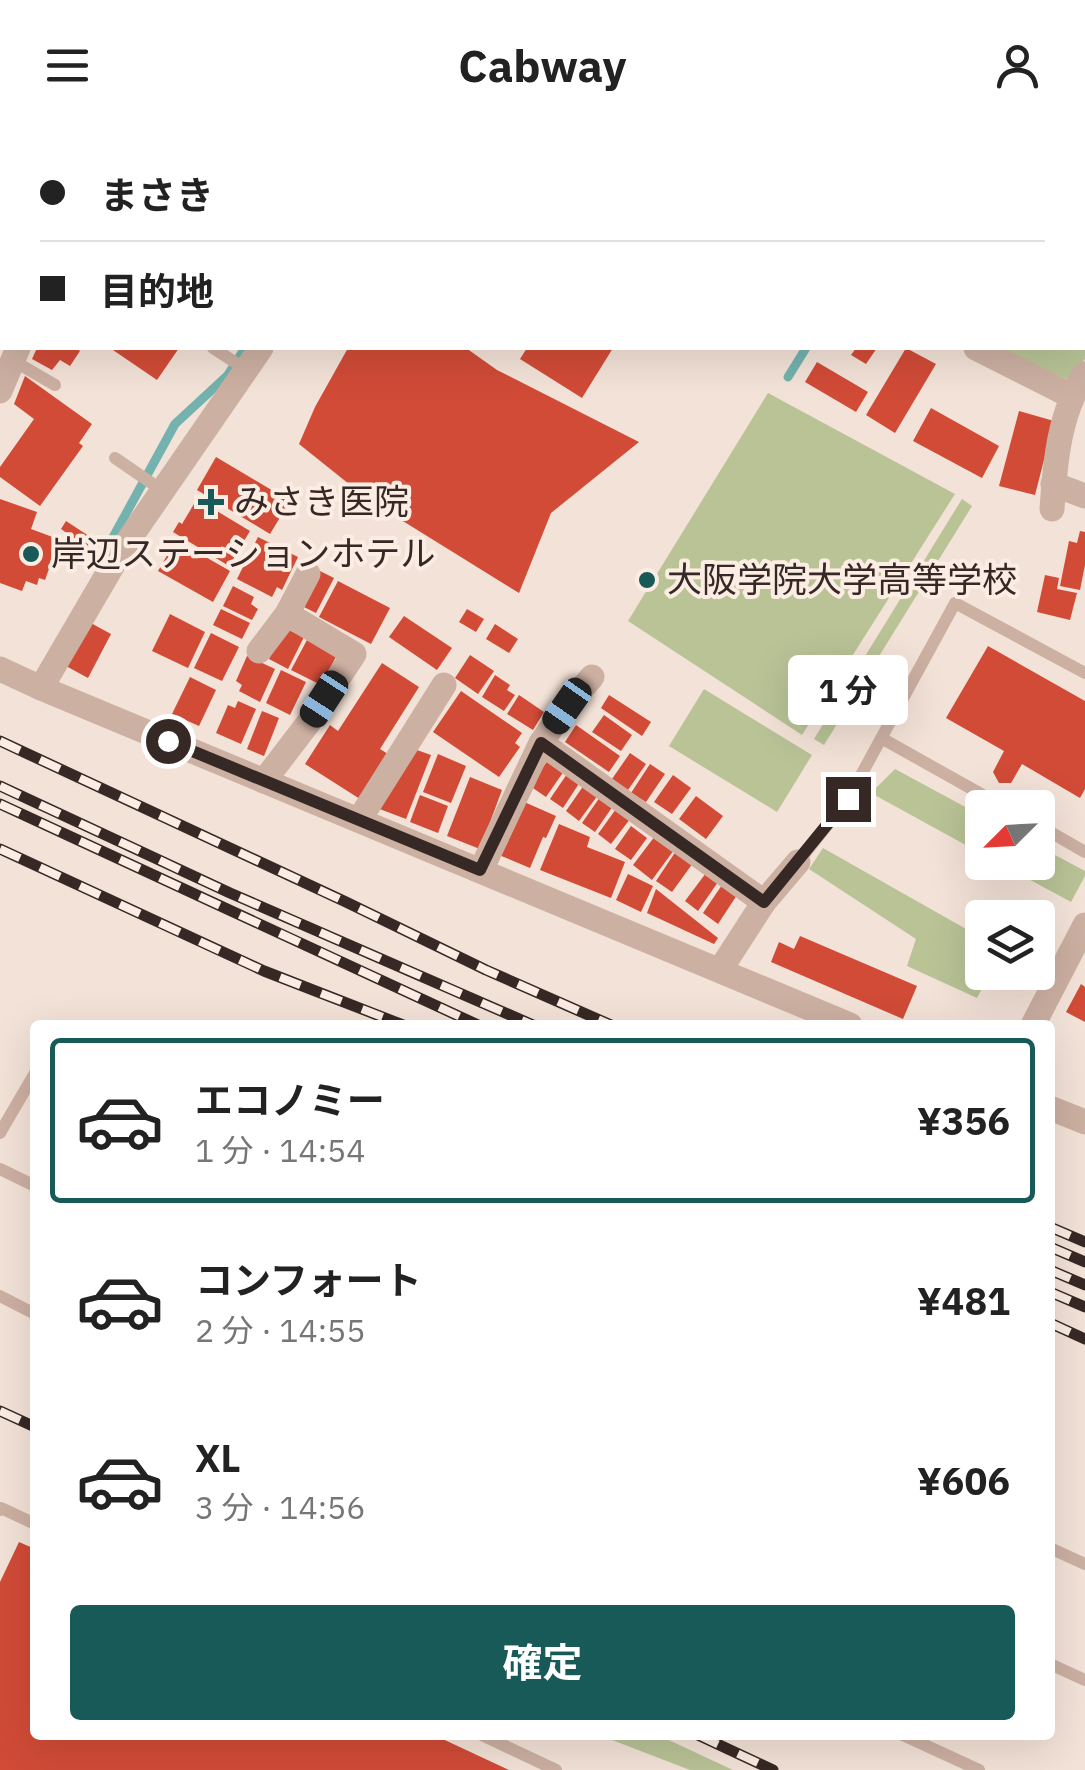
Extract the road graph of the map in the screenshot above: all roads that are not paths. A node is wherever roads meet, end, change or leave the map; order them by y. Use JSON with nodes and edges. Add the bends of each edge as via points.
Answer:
{"nodes":[{"id":1,"x":216,"y":350,"type":"edge"},
{"id":2,"x":258,"y":350,"type":"edge"},
{"id":3,"x":980,"y":350,"type":"edge"},
{"id":4,"x":15,"y":354,"type":"edge"},
{"id":5,"x":239,"y":365,"type":"junction"},
{"id":6,"x":1085,"y":374,"type":"edge"},
{"id":7,"x":55,"y":385,"type":"dead end"},
{"id":8,"x":0,"y":391,"type":"edge"},
{"id":9,"x":1071,"y":396,"type":"junction"},
{"id":10,"x":115,"y":458,"type":"dead end"},
{"id":11,"x":158,"y":488,"type":"junction"},
{"id":12,"x":1085,"y":496,"type":"edge"},
{"id":13,"x":308,"y":574,"type":"dead end"},
{"id":14,"x":287,"y":614,"type":"junction"},
{"id":15,"x":259,"y":651,"type":"dead end"},
{"id":16,"x":0,"y":669,"type":"edge"},
{"id":17,"x":1085,"y":673,"type":"edge"},
{"id":18,"x":592,"y":677,"type":"dead end"},
{"id":19,"x":444,"y":686,"type":"dead end"},
{"id":20,"x":40,"y":688,"type":"junction"},
{"id":21,"x":882,"y":739,"type":"junction"},
{"id":22,"x":541,"y":743,"type":"junction"},
{"id":23,"x":264,"y":781,"type":"junction"},
{"id":24,"x":974,"y":790,"type":"edge"},
{"id":25,"x":359,"y":820,"type":"junction"},
{"id":26,"x":1055,"y":835,"type":"edge"},
{"id":27,"x":1085,"y":852,"type":"edge"},
{"id":28,"x":798,"y":862,"type":"joint"},
{"id":29,"x":480,"y":870,"type":"junction"},
{"id":30,"x":764,"y":902,"type":"junction"},
{"id":31,"x":1085,"y":925,"type":"edge"},
{"id":32,"x":720,"y":970,"type":"junction"},
{"id":33,"x":838,"y":1020,"type":"edge"},
{"id":34,"x":1037,"y":1020,"type":"edge"},
{"id":35,"x":30,"y":1082,"type":"edge"},
{"id":36,"x":1055,"y":1110,"type":"edge"},
{"id":37,"x":1085,"y":1122,"type":"edge"},
{"id":38,"x":0,"y":1133,"type":"edge"},
{"id":39,"x":0,"y":1169,"type":"edge"},
{"id":40,"x":30,"y":1184,"type":"edge"},
{"id":41,"x":0,"y":1296,"type":"edge"},
{"id":42,"x":30,"y":1311,"type":"edge"},
{"id":43,"x":0,"y":1510,"type":"edge"},
{"id":44,"x":30,"y":1522,"type":"edge"},
{"id":45,"x":1055,"y":1550,"type":"edge"},
{"id":46,"x":1085,"y":1564,"type":"edge"},
{"id":47,"x":1055,"y":1666,"type":"edge"},
{"id":48,"x":1085,"y":1680,"type":"edge"},
{"id":49,"x":493,"y":1740,"type":"edge"},
{"id":50,"x":915,"y":1740,"type":"edge"},
{"id":51,"x":556,"y":1770,"type":"edge"},
{"id":52,"x":978,"y":1770,"type":"edge"}],
"edges":[{"from":1,"to":5,"type":"lane"},
{"from":2,"to":5,"type":"street"},
{"from":3,"to":9,"type":"street"},
{"from":4,"to":7,"type":"lane"},
{"from":4,"to":8,"type":"street"},
{"from":5,"to":11,"type":"street"},
{"from":6,"to":9,"type":"street"},
{"from":9,"to":12,"type":"street","via":[[1053,497]]},
{"from":10,"to":11,"type":"lane"},
{"from":11,"to":20,"type":"street"},
{"from":13,"to":14,"type":"street"},
{"from":14,"to":15,"type":"street"},
{"from":14,"to":23,"type":"street","via":[[354,654]]},
{"from":16,"to":20,"type":"street"},
{"from":17,"to":21,"type":"lane","via":[[956,603]]},
{"from":18,"to":22,"type":"street"},
{"from":19,"to":25,"type":"street"},
{"from":20,"to":23,"type":"street"},
{"from":21,"to":24,"type":"lane"},
{"from":21,"to":28,"type":"lane","via":[[848,799]]},
{"from":22,"to":29,"type":"street"},
{"from":22,"to":30,"type":"street"},
{"from":23,"to":25,"type":"street"},
{"from":25,"to":29,"type":"street"},
{"from":26,"to":27,"type":"lane"},
{"from":28,"to":30,"type":"street"},
{"from":29,"to":32,"type":"street"},
{"from":30,"to":32,"type":"street"},
{"from":31,"to":34,"type":"street"},
{"from":32,"to":33,"type":"street"},
{"from":35,"to":38,"type":"lane"},
{"from":36,"to":37,"type":"street"},
{"from":39,"to":40,"type":"lane"},
{"from":41,"to":42,"type":"lane"},
{"from":43,"to":44,"type":"lane"},
{"from":45,"to":46,"type":"lane"},
{"from":47,"to":48,"type":"lane"},
{"from":49,"to":51,"type":"lane"},
{"from":50,"to":52,"type":"lane"}]}
